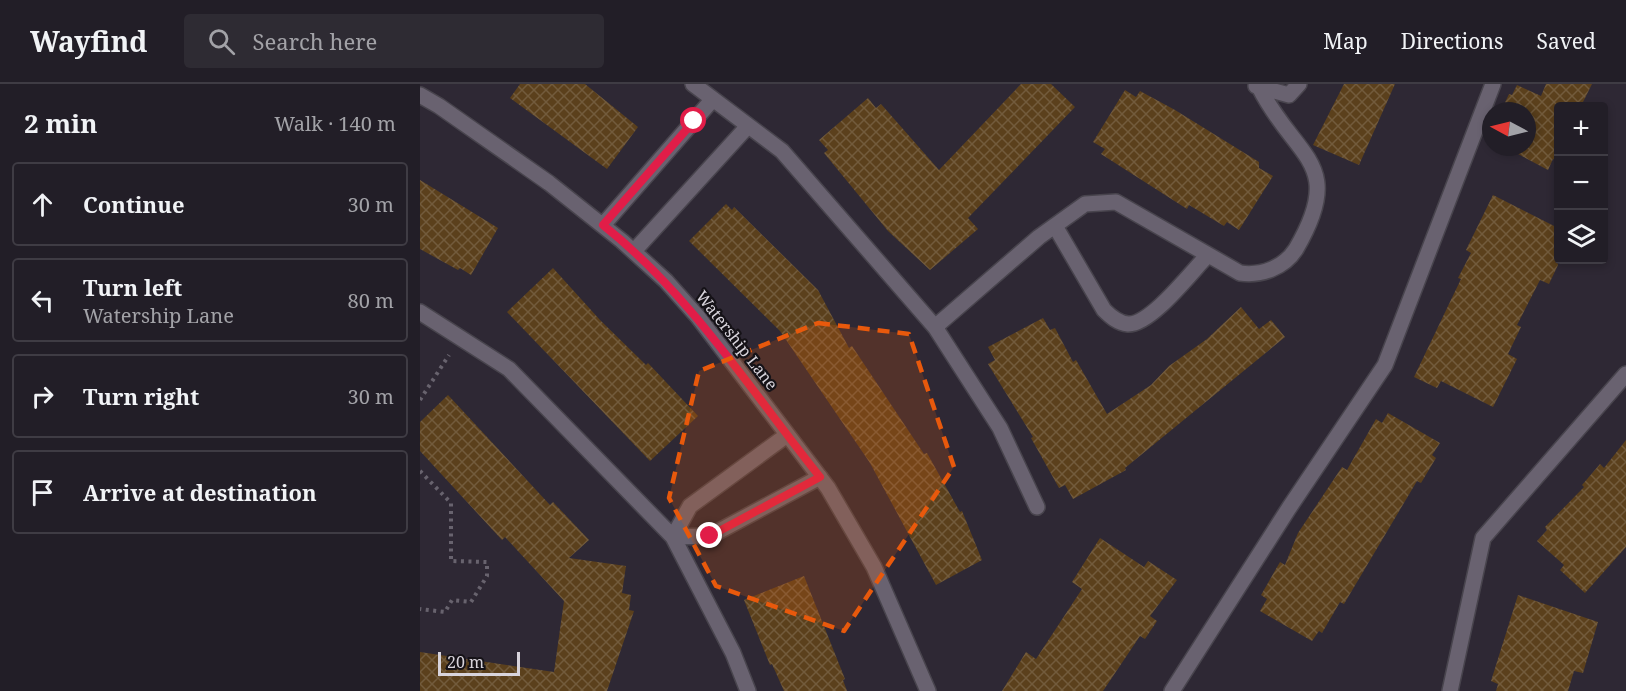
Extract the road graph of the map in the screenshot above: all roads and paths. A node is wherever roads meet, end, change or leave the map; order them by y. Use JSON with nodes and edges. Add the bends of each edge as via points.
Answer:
{"nodes":[{"id":1,"x":693,"y":84,"type":"edge"},
{"id":2,"x":1299,"y":84,"type":"edge"},
{"id":3,"x":1493,"y":84,"type":"edge"},
{"id":4,"x":1255,"y":86,"type":"edge"},
{"id":5,"x":420,"y":95,"type":"edge"},
{"id":6,"x":713,"y":99,"type":"junction"},
{"id":7,"x":748,"y":126,"type":"junction"},
{"id":8,"x":603,"y":225,"type":"junction"},
{"id":9,"x":1055,"y":226,"type":"junction"},
{"id":10,"x":634,"y":251,"type":"junction"},
{"id":11,"x":1208,"y":255,"type":"junction"},
{"id":12,"x":420,"y":312,"type":"edge"},
{"id":13,"x":935,"y":327,"type":"junction"},
{"id":14,"x":460,"y":338,"type":"junction"},
{"id":15,"x":1626,"y":374,"type":"edge"},
{"id":16,"x":420,"y":400,"type":"edge"},
{"id":17,"x":787,"y":435,"type":"junction"},
{"id":18,"x":420,"y":471,"type":"edge"},
{"id":19,"x":820,"y":477,"type":"junction"},
{"id":20,"x":1037,"y":507,"type":"dead end"},
{"id":21,"x":673,"y":537,"type":"junction"},
{"id":22,"x":420,"y":609,"type":"edge"},
{"id":23,"x":748,"y":691,"type":"edge"},
{"id":24,"x":928,"y":691,"type":"edge"},
{"id":25,"x":1172,"y":691,"type":"edge"},
{"id":26,"x":1450,"y":691,"type":"edge"}],
"edges":[{"from":1,"to":6,"type":"street"},
{"from":2,"to":4,"type":"street","via":[[1289,95]]},
{"from":3,"to":25,"type":"street","via":[[1385,365]]},
{"from":4,"to":11,"type":"street","via":[[1317,173],[1318,197],[1311,222],[1290,259],[1268,271],[1255,275],[1240,273]]},
{"from":5,"to":8,"type":"street","name":"Watership Lane"},
{"from":6,"to":7,"type":"street"},
{"from":6,"to":8,"type":"street"},
{"from":7,"to":10,"type":"street"},
{"from":7,"to":13,"type":"street","via":[[782,151]]},
{"from":8,"to":10,"type":"street","name":"Watership Lane"},
{"from":9,"to":11,"type":"street","via":[[1085,204],[1116,202]]},
{"from":9,"to":11,"type":"street","via":[[1104,310],[1116,321],[1129,324],[1144,320]]},
{"from":9,"to":13,"type":"street"},
{"from":10,"to":17,"type":"street","name":"Watership Lane","via":[[698,317]]},
{"from":12,"to":14,"type":"street"},
{"from":13,"to":20,"type":"street","via":[[1000,428]]},
{"from":14,"to":16,"type":"path"},
{"from":14,"to":21,"type":"street","via":[[509,369]]},
{"from":15,"to":26,"type":"street","via":[[1482,538]]},
{"from":17,"to":19,"type":"street","name":"Watership Lane"},
{"from":17,"to":21,"type":"street","via":[[690,506]]},
{"from":18,"to":22,"type":"path","via":[[451,503],[451,561],[487,562],[487,576],[471,602],[452,600],[445,612]]},
{"from":19,"to":21,"type":"street","via":[[710,536]]},
{"from":19,"to":24,"type":"street","name":"Watership Lane","via":[[873,567]]},
{"from":21,"to":23,"type":"street","via":[[733,653]]}]}
